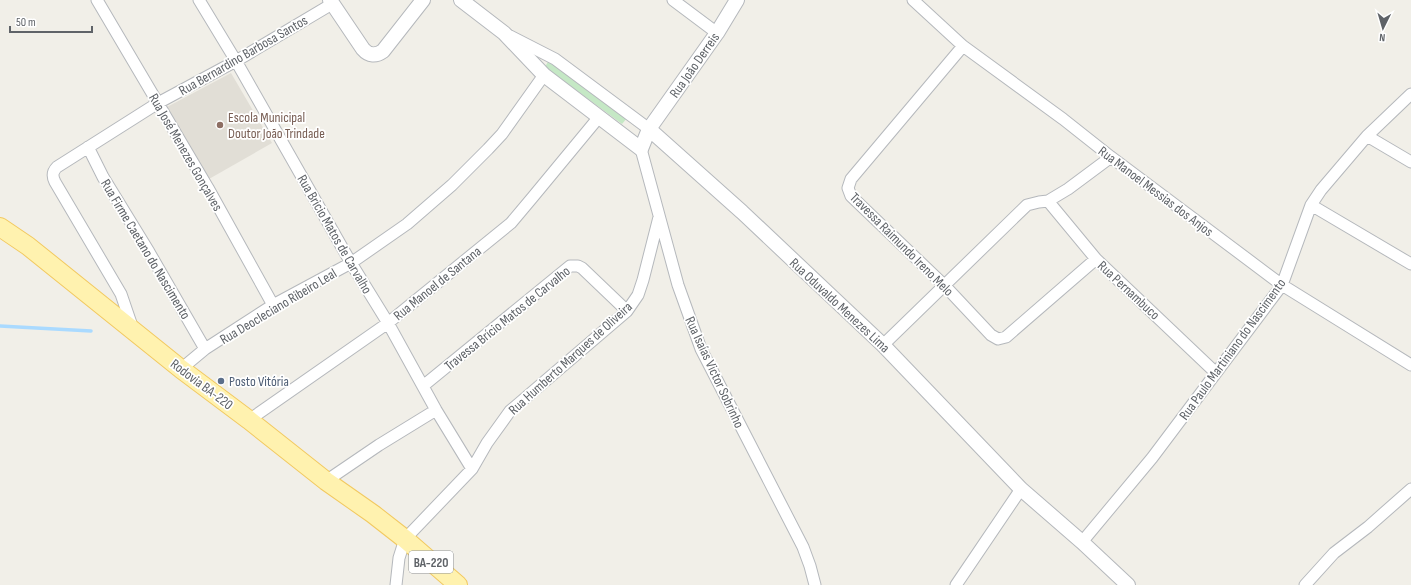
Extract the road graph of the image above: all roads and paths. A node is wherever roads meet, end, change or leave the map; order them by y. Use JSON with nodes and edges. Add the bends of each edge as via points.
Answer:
{"nodes":[{"id":1,"x":97,"y":0,"type":"edge"},
{"id":2,"x":199,"y":0,"type":"edge"},
{"id":3,"x":423,"y":0,"type":"edge"},
{"id":4,"x":461,"y":0,"type":"edge"},
{"id":5,"x":673,"y":0,"type":"edge"},
{"id":6,"x":737,"y":0,"type":"edge"},
{"id":7,"x":914,"y":0,"type":"edge"},
{"id":8,"x":331,"y":2,"type":"edge"},
{"id":9,"x":504,"y":33,"type":"junction"},
{"id":10,"x":717,"y":33,"type":"junction"},
{"id":11,"x":963,"y":46,"type":"junction"},
{"id":12,"x":236,"y":61,"type":"junction"},
{"id":13,"x":544,"y":75,"type":"junction"},
{"id":14,"x":1411,"y":94,"type":"edge"},
{"id":15,"x":158,"y":103,"type":"junction"},
{"id":16,"x":598,"y":116,"type":"junction"},
{"id":17,"x":649,"y":129,"type":"junction"},
{"id":18,"x":1367,"y":136,"type":"junction"},
{"id":19,"x":88,"y":147,"type":"junction"},
{"id":20,"x":641,"y":149,"type":"junction"},
{"id":21,"x":1111,"y":157,"type":"junction"},
{"id":22,"x":1411,"y":162,"type":"edge"},
{"id":23,"x":1048,"y":201,"type":"junction"},
{"id":24,"x":1311,"y":205,"type":"junction"},
{"id":25,"x":659,"y":216,"type":"junction"},
{"id":26,"x":0,"y":227,"type":"edge"},
{"id":27,"x":1096,"y":260,"type":"junction"},
{"id":28,"x":351,"y":263,"type":"junction"},
{"id":29,"x":1411,"y":264,"type":"edge"},
{"id":30,"x":1282,"y":285,"type":"junction"},
{"id":31,"x":945,"y":286,"type":"junction"},
{"id":32,"x":273,"y":305,"type":"junction"},
{"id":33,"x":627,"y":311,"type":"junction"},
{"id":34,"x":388,"y":323,"type":"junction"},
{"id":35,"x":134,"y":332,"type":"junction"},
{"id":36,"x":883,"y":345,"type":"junction"},
{"id":37,"x":205,"y":350,"type":"junction"},
{"id":38,"x":1411,"y":365,"type":"edge"},
{"id":39,"x":181,"y":369,"type":"junction"},
{"id":40,"x":1216,"y":373,"type":"junction"},
{"id":41,"x":423,"y":386,"type":"junction"},
{"id":42,"x":436,"y":410,"type":"junction"},
{"id":43,"x":249,"y":420,"type":"junction"},
{"id":44,"x":472,"y":469,"type":"junction"},
{"id":45,"x":326,"y":481,"type":"junction"},
{"id":46,"x":1021,"y":489,"type":"junction"},
{"id":47,"x":1411,"y":489,"type":"edge"},
{"id":48,"x":405,"y":539,"type":"junction"},
{"id":49,"x":1082,"y":542,"type":"junction"},
{"id":50,"x":396,"y":585,"type":"edge"},
{"id":51,"x":458,"y":585,"type":"edge"},
{"id":52,"x":815,"y":585,"type":"edge"},
{"id":53,"x":956,"y":585,"type":"edge"},
{"id":54,"x":1128,"y":585,"type":"edge"},
{"id":55,"x":1306,"y":585,"type":"edge"}],
"edges":[{"from":1,"to":15,"type":"street","name":"Rua José Menezes Gonçalves"},
{"from":2,"to":12,"type":"street","name":"Rua Bricio Matos de Carvalho"},
{"from":3,"to":8,"type":"street","via":[[383,51],[374,55],[363,49]]},
{"from":4,"to":9,"type":"street"},
{"from":5,"to":10,"type":"street"},
{"from":6,"to":10,"type":"street","name":"Rua João Derreis"},
{"from":7,"to":11,"type":"street","name":"Rua Manoel Messias dos Anjos"},
{"from":8,"to":12,"type":"street","name":"Rua Bernardino Barbosa Santos"},
{"from":9,"to":13,"type":"street"},
{"from":9,"to":17,"type":"street","via":[[555,59]]},
{"from":10,"to":17,"type":"street","name":"Rua João Derreis"},
{"from":11,"to":21,"type":"street","name":"Rua Manoel Messias dos Anjos"},
{"from":11,"to":31,"type":"street","name":"Travessa Raimundo Ireno Melo","via":[[851,179],[848,188],[851,196]]},
{"from":12,"to":15,"type":"street","name":"Rua Bernardino Barbosa Santos"},
{"from":12,"to":28,"type":"street","name":"Rua Bricio Matos de Carvalho"},
{"from":13,"to":16,"type":"street"},
{"from":13,"to":28,"type":"street","name":"Rua Deocleciano Ribeiro Leal","via":[[502,134],[452,185],[407,224]]},
{"from":14,"to":18,"type":"street","name":"Rua Paulo Martiniano do Nascimento"},
{"from":15,"to":19,"type":"street","name":"Rua Bernardino Barbosa Santos"},
{"from":15,"to":32,"type":"street","name":"Rua José Menezes Gonçalves"},
{"from":16,"to":20,"type":"street"},
{"from":16,"to":34,"type":"street","name":"Rua Manoel de Santana","via":[[511,222]]},
{"from":17,"to":20,"type":"street","name":"Rua João Derreis"},
{"from":17,"to":36,"type":"street","name":"Rua Oduvaldo Menezes Lima","via":[[742,212]]},
{"from":18,"to":22,"type":"street"},
{"from":18,"to":24,"type":"street","name":"Rua Paulo Martiniano do Nascimento"},
{"from":19,"to":35,"type":"street","name":"Rua Bernardino Barbosa Santos","via":[[56,167],[53,177],[121,294]]},
{"from":19,"to":37,"type":"street","name":"Rua Firme Caetano do Nascimento"},
{"from":20,"to":25,"type":"street","name":"Rua Isaías Victor Sobrinho"},
{"from":21,"to":23,"type":"street"},
{"from":21,"to":30,"type":"street","name":"Rua Manoel Messias dos Anjos"},
{"from":23,"to":27,"type":"street","name":"Rua Pernambuco"},
{"from":23,"to":31,"type":"street","via":[[1027,205]]},
{"from":24,"to":29,"type":"street"},
{"from":24,"to":30,"type":"street","name":"Rua Paulo Martiniano do Nascimento"},
{"from":25,"to":33,"type":"street","name":"Rua Humberto Marques de Oliveira","via":[[638,295]]},
{"from":25,"to":52,"type":"street","name":"Rua Isaías Victor Sobrinho","via":[[678,285],[701,349],[803,547]]},
{"from":26,"to":35,"type":"main road","name":"Rodovia BA-220","number":"BA-220","via":[[28,246]]},
{"from":27,"to":31,"type":"street","name":"Travessa Raimundo Ireno Melo","via":[[1002,339],[990,335]]},
{"from":27,"to":40,"type":"street","name":"Rua Pernambuco"},
{"from":28,"to":32,"type":"street","name":"Rua Deocleciano Ribeiro Leal"},
{"from":28,"to":34,"type":"street","name":"Rua Bricio Matos de Carvalho"},
{"from":30,"to":38,"type":"street","name":"Rua Manoel Messias dos Anjos"},
{"from":30,"to":40,"type":"street","name":"Rua Paulo Martiniano do Nascimento"},
{"from":31,"to":36,"type":"street"},
{"from":32,"to":37,"type":"street","name":"Rua Deocleciano Ribeiro Leal"},
{"from":33,"to":41,"type":"street","name":"Travessa Brício Matos de Carvalho","via":[[582,268],[570,266]]},
{"from":33,"to":44,"type":"street","name":"Rua Humberto Marques de Oliveira","via":[[510,411]]},
{"from":34,"to":41,"type":"street","name":"Rua Bricio Matos de Carvalho"},
{"from":34,"to":43,"type":"street","name":"Rua Manoel de Santana"},
{"from":35,"to":39,"type":"main road","name":"Rodovia BA-220","number":"BA-220"},
{"from":36,"to":46,"type":"street","name":"Rua Oduvaldo Menezes Lima"},
{"from":37,"to":39,"type":"street","name":"Rua Deocleciano Ribeiro Leal"},
{"from":39,"to":43,"type":"main road","name":"Rodovia BA-220","number":"BA-220"},
{"from":40,"to":49,"type":"street","name":"Rua Paulo Martiniano do Nascimento","via":[[1152,458]]},
{"from":41,"to":42,"type":"street","name":"Rua Bricio Matos de Carvalho"},
{"from":42,"to":44,"type":"street","name":"Rua Bricio Matos de Carvalho"},
{"from":42,"to":45,"type":"street"},
{"from":43,"to":45,"type":"main road","name":"Rodovia BA-220","number":"BA-220"},
{"from":44,"to":48,"type":"street","name":"Rua Humberto Marques de Oliveira"},
{"from":45,"to":48,"type":"main road","name":"Rodovia BA-220","number":"BA-220"},
{"from":46,"to":49,"type":"street","name":"Rua Oduvaldo Menezes Lima"},
{"from":46,"to":53,"type":"street"},
{"from":47,"to":55,"type":"street","via":[[1334,553]]},
{"from":48,"to":50,"type":"street","via":[[399,558]]},
{"from":48,"to":51,"type":"main road","number":"BA-220"},
{"from":49,"to":54,"type":"street","name":"Rua Oduvaldo Menezes Lima"}]}
